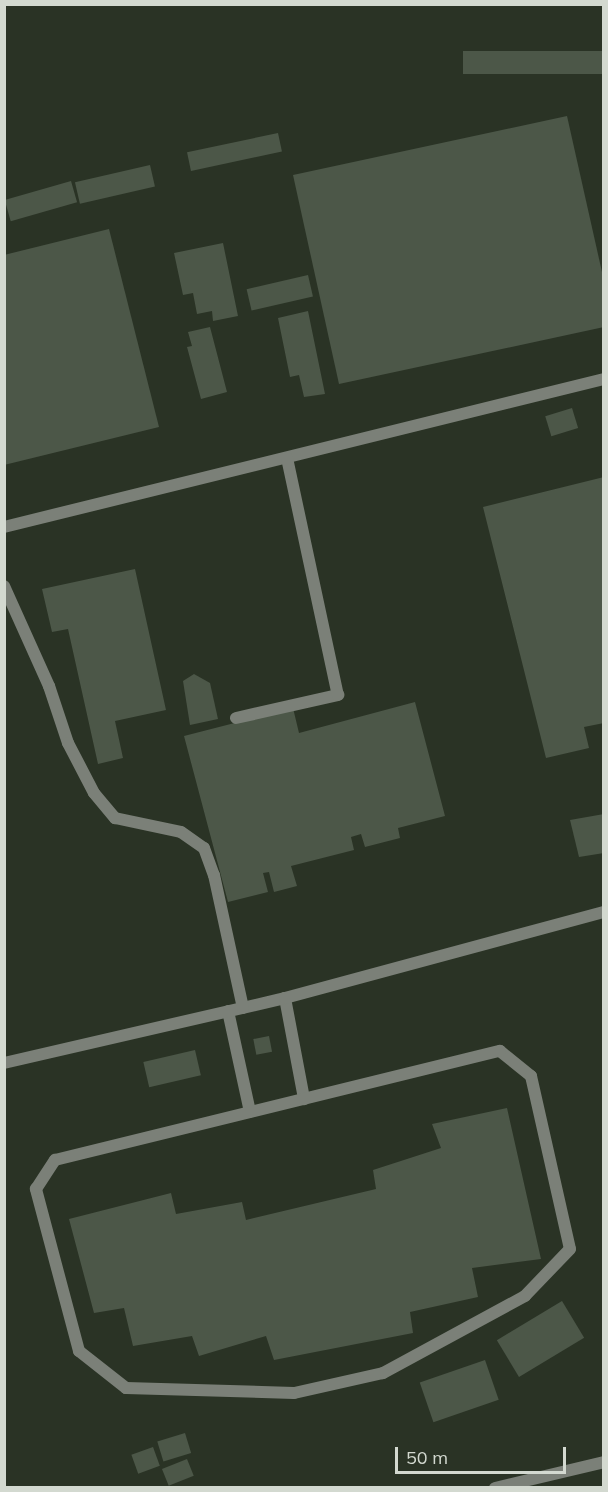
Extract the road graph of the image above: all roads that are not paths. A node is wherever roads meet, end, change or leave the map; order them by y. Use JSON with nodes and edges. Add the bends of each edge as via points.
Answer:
{"nodes":[{"id":1,"x":603,"y":379,"type":"edge"},
{"id":2,"x":286,"y":458,"type":"junction"},
{"id":3,"x":4,"y":527,"type":"edge"},
{"id":4,"x":4,"y":586,"type":"edge"},
{"id":5,"x":236,"y":718,"type":"dead end"},
{"id":6,"x":603,"y":912,"type":"edge"},
{"id":7,"x":285,"y":998,"type":"junction"},
{"id":8,"x":243,"y":1008,"type":"junction"},
{"id":9,"x":228,"y":1011,"type":"junction"},
{"id":10,"x":4,"y":1063,"type":"edge"},
{"id":11,"x":304,"y":1099,"type":"junction"},
{"id":12,"x":250,"y":1112,"type":"junction"},
{"id":13,"x":603,"y":1462,"type":"edge"},
{"id":14,"x":495,"y":1488,"type":"edge"}],
"edges":[{"from":1,"to":2,"type":"street"},
{"from":2,"to":3,"type":"street"},
{"from":2,"to":5,"type":"street","via":[[338,695]]},
{"from":4,"to":8,"type":"street","via":[[49,686],[68,743],[94,793],[115,818],[181,832],[204,848],[214,875]]},
{"from":6,"to":7,"type":"street"},
{"from":7,"to":8,"type":"street"},
{"from":7,"to":11,"type":"street"},
{"from":8,"to":9,"type":"street"},
{"from":9,"to":10,"type":"street"},
{"from":9,"to":12,"type":"street"},
{"from":11,"to":12,"type":"street"},
{"from":11,"to":12,"type":"street","via":[[500,1051],[531,1076],[570,1249],[525,1296],[383,1373],[294,1393],[126,1388],[79,1351],[36,1189],[55,1160]]},
{"from":13,"to":14,"type":"street"}]}
